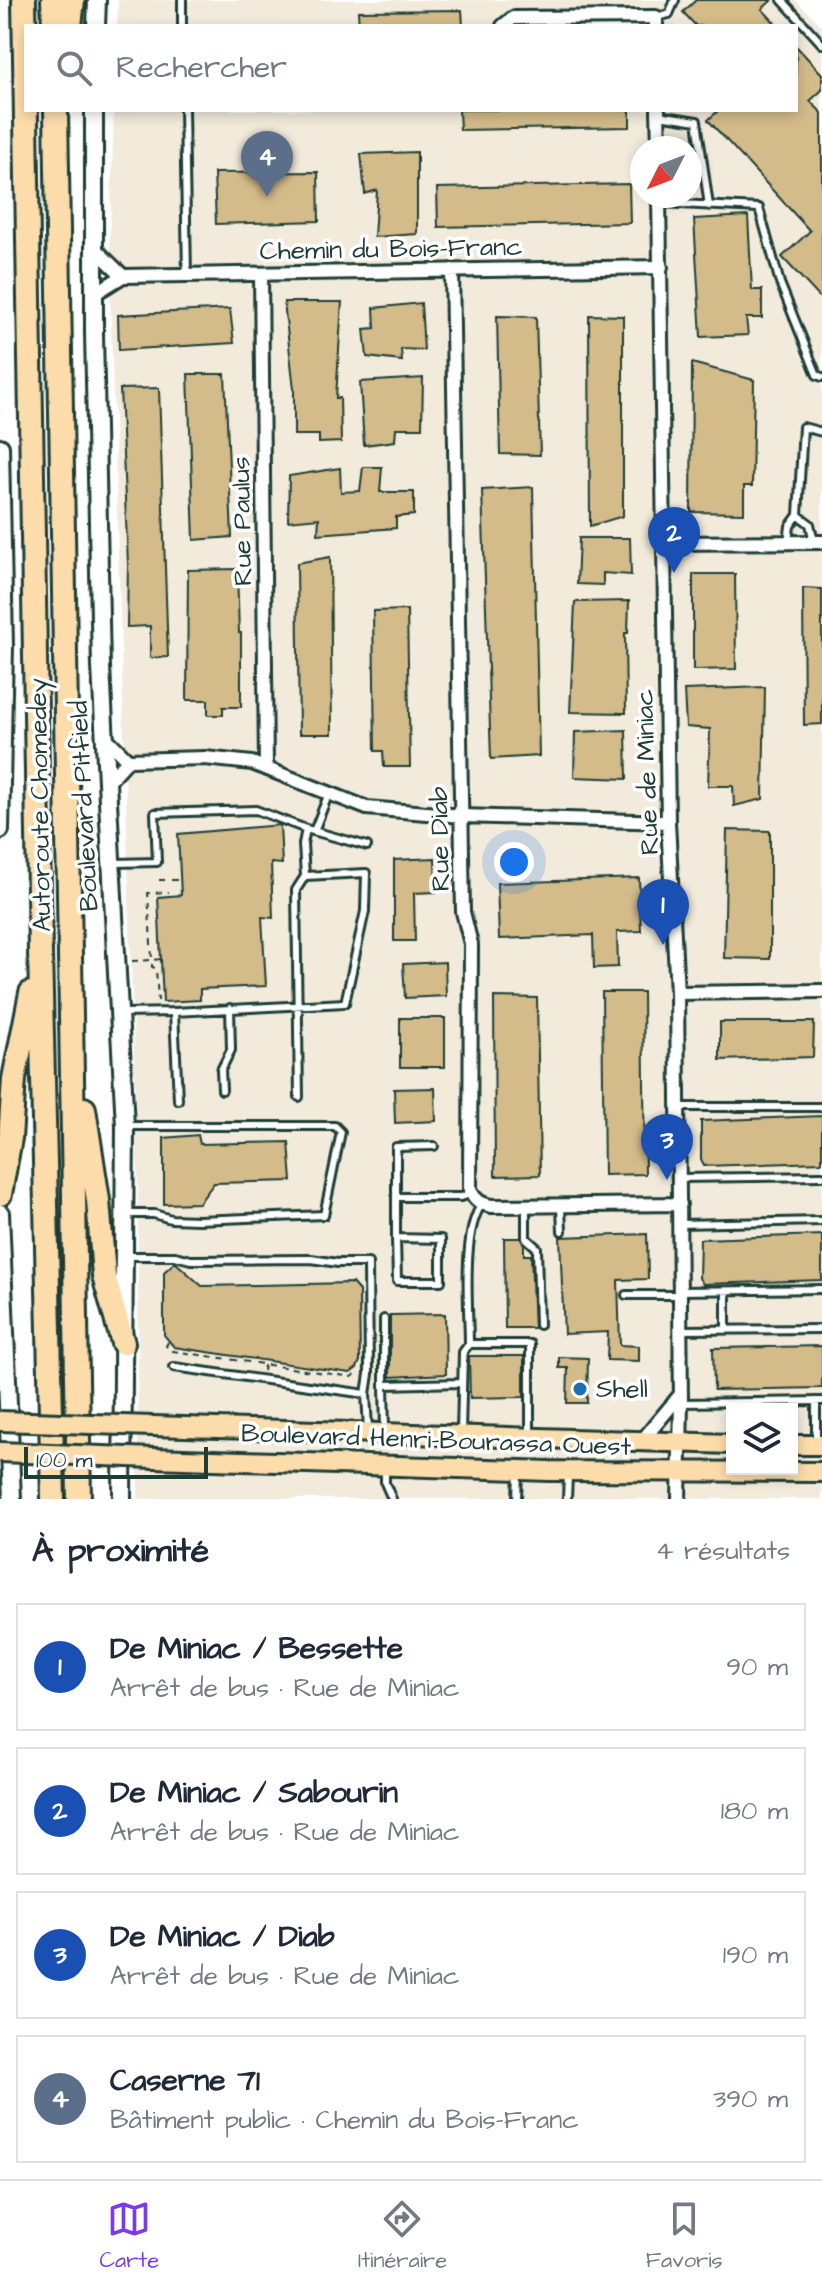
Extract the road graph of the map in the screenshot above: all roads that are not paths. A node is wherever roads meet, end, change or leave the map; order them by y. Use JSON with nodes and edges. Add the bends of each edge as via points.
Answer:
{"nodes":[{"id":1,"x":24,"y":0,"type":"edge"},
{"id":2,"x":53,"y":0,"type":"edge"},
{"id":3,"x":73,"y":0,"type":"edge"},
{"id":4,"x":97,"y":0,"type":"edge"},
{"id":5,"x":182,"y":0,"type":"edge"},
{"id":6,"x":675,"y":0,"type":"edge"},
{"id":7,"x":782,"y":0,"type":"edge"},
{"id":8,"x":656,"y":21,"type":"edge"},
{"id":9,"x":24,"y":24,"type":"edge"},
{"id":10,"x":54,"y":24,"type":"edge"},
{"id":11,"x":70,"y":24,"type":"edge"},
{"id":12,"x":96,"y":24,"type":"edge"},
{"id":13,"x":182,"y":24,"type":"edge"},
{"id":14,"x":506,"y":24,"type":"edge"},
{"id":15,"x":822,"y":44,"type":"edge"},
{"id":16,"x":26,"y":112,"type":"edge"},
{"id":17,"x":94,"y":112,"type":"edge"},
{"id":18,"x":184,"y":112,"type":"edge"},
{"id":19,"x":695,"y":112,"type":"edge"},
{"id":20,"x":56,"y":113,"type":"edge"},
{"id":21,"x":658,"y":113,"type":"edge"},
{"id":22,"x":697,"y":121,"type":"junction"},
{"id":23,"x":659,"y":136,"type":"edge"},
{"id":24,"x":702,"y":205,"type":"edge"},
{"id":25,"x":709,"y":206,"type":"junction"},
{"id":26,"x":660,"y":208,"type":"edge"},
{"id":27,"x":93,"y":247,"type":"junction"},
{"id":28,"x":661,"y":267,"type":"junction"},
{"id":29,"x":452,"y":270,"type":"junction"},
{"id":30,"x":261,"y":274,"type":"junction"},
{"id":31,"x":187,"y":275,"type":"junction"},
{"id":32,"x":123,"y":276,"type":"junction"},
{"id":33,"x":94,"y":294,"type":"junction"},
{"id":34,"x":820,"y":374,"type":"edge"},
{"id":35,"x":822,"y":432,"type":"edge"},
{"id":36,"x":0,"y":447,"type":"edge"},
{"id":37,"x":0,"y":503,"type":"edge"},
{"id":38,"x":798,"y":515,"type":"junction"},
{"id":39,"x":0,"y":530,"type":"edge"},
{"id":40,"x":788,"y":542,"type":"junction"},
{"id":41,"x":818,"y":542,"type":"edge"},
{"id":42,"x":664,"y":543,"type":"junction"},
{"id":43,"x":1,"y":630,"type":"edge"},
{"id":44,"x":105,"y":737,"type":"junction"},
{"id":45,"x":128,"y":760,"type":"junction"},
{"id":46,"x":266,"y":767,"type":"junction"},
{"id":47,"x":107,"y":783,"type":"junction"},
{"id":48,"x":1,"y":785,"type":"edge"},
{"id":49,"x":329,"y":793,"type":"junction"},
{"id":50,"x":462,"y":816,"type":"junction"},
{"id":51,"x":668,"y":822,"type":"junction"},
{"id":52,"x":0,"y":830,"type":"edge"},
{"id":53,"x":310,"y":830,"type":"junction"},
{"id":54,"x":367,"y":846,"type":"dead end"},
{"id":55,"x":111,"y":864,"type":"junction"},
{"id":56,"x":305,"y":876,"type":"junction"},
{"id":57,"x":40,"y":952,"type":"junction"},
{"id":58,"x":822,"y":991,"type":"edge"},
{"id":59,"x":677,"y":993,"type":"junction"},
{"id":60,"x":298,"y":1005,"type":"junction"},
{"id":61,"x":230,"y":1008,"type":"junction"},
{"id":62,"x":174,"y":1012,"type":"junction"},
{"id":63,"x":119,"y":1013,"type":"junction"},
{"id":64,"x":71,"y":1025,"type":"junction"},
{"id":65,"x":222,"y":1090,"type":"dead end"},
{"id":66,"x":299,"y":1097,"type":"dead end"},
{"id":67,"x":178,"y":1100,"type":"dead end"},
{"id":68,"x":678,"y":1107,"type":"junction"},
{"id":69,"x":822,"y":1107,"type":"edge"},
{"id":70,"x":125,"y":1126,"type":"junction"},
{"id":71,"x":434,"y":1146,"type":"dead end"},
{"id":72,"x":822,"y":1176,"type":"edge"},
{"id":73,"x":679,"y":1178,"type":"junction"},
{"id":74,"x":0,"y":1194,"type":"edge"},
{"id":75,"x":472,"y":1194,"type":"junction"},
{"id":76,"x":396,"y":1197,"type":"junction"},
{"id":77,"x":482,"y":1204,"type":"junction"},
{"id":78,"x":680,"y":1204,"type":"junction"},
{"id":79,"x":526,"y":1205,"type":"junction"},
{"id":80,"x":561,"y":1205,"type":"junction"},
{"id":81,"x":0,"y":1213,"type":"edge"},
{"id":82,"x":124,"y":1214,"type":"junction"},
{"id":83,"x":822,"y":1221,"type":"edge"},
{"id":84,"x":0,"y":1223,"type":"edge"},
{"id":85,"x":680,"y":1224,"type":"junction"},
{"id":86,"x":562,"y":1231,"type":"dead end"},
{"id":87,"x":396,"y":1238,"type":"junction"},
{"id":88,"x":124,"y":1256,"type":"junction"},
{"id":89,"x":822,"y":1289,"type":"edge"},
{"id":90,"x":726,"y":1291,"type":"junction"},
{"id":91,"x":680,"y":1293,"type":"junction"},
{"id":92,"x":626,"y":1295,"type":"dead end"},
{"id":93,"x":384,"y":1319,"type":"dead end"},
{"id":94,"x":539,"y":1325,"type":"dead end"},
{"id":95,"x":822,"y":1329,"type":"edge"},
{"id":96,"x":681,"y":1330,"type":"junction"},
{"id":97,"x":726,"y":1330,"type":"junction"},
{"id":98,"x":123,"y":1343,"type":"junction"},
{"id":99,"x":469,"y":1344,"type":"junction"},
{"id":100,"x":2,"y":1351,"type":"edge"},
{"id":101,"x":174,"y":1367,"type":"dead end"},
{"id":102,"x":461,"y":1383,"type":"junction"},
{"id":103,"x":384,"y":1385,"type":"junction"},
{"id":104,"x":366,"y":1394,"type":"junction"},
{"id":105,"x":678,"y":1400,"type":"junction"},
{"id":106,"x":819,"y":1401,"type":"edge"},
{"id":107,"x":0,"y":1421,"type":"edge"},
{"id":108,"x":376,"y":1433,"type":"junction"},
{"id":109,"x":461,"y":1437,"type":"junction"},
{"id":110,"x":530,"y":1439,"type":"junction"},
{"id":111,"x":640,"y":1443,"type":"junction"},
{"id":112,"x":681,"y":1444,"type":"junction"},
{"id":113,"x":726,"y":1444,"type":"edge"},
{"id":114,"x":798,"y":1445,"type":"edge"},
{"id":115,"x":819,"y":1445,"type":"edge"},
{"id":116,"x":0,"y":1452,"type":"edge"},
{"id":117,"x":385,"y":1465,"type":"junction"},
{"id":118,"x":518,"y":1470,"type":"junction"},
{"id":119,"x":568,"y":1471,"type":"junction"},
{"id":120,"x":822,"y":1472,"type":"edge"},
{"id":121,"x":680,"y":1473,"type":"junction"},
{"id":122,"x":12,"y":1499,"type":"edge"},
{"id":123,"x":53,"y":1499,"type":"edge"},
{"id":124,"x":79,"y":1499,"type":"edge"},
{"id":125,"x":122,"y":1499,"type":"edge"},
{"id":126,"x":392,"y":1499,"type":"edge"},
{"id":127,"x":517,"y":1499,"type":"edge"},
{"id":128,"x":567,"y":1499,"type":"edge"},
{"id":129,"x":679,"y":1499,"type":"edge"}],
"edges":[{"from":1,"to":9,"type":"highway","name":"Autoroute Chomedey"},
{"from":2,"to":10,"type":"highway"},
{"from":3,"to":11,"type":"highway"},
{"from":4,"to":12,"type":"main road"},
{"from":5,"to":13,"type":"lane"},
{"from":6,"to":8,"type":"lane","via":[[669,14]]},
{"from":7,"to":15,"type":"lane"},
{"from":8,"to":14,"type":"street","via":[[513,18]]},
{"from":16,"to":57,"type":"highway","name":"Autoroute Chomedey"},
{"from":17,"to":27,"type":"main road","name":"Boulevard Pitfield"},
{"from":18,"to":31,"type":"lane"},
{"from":19,"to":22,"type":"lane"},
{"from":20,"to":64,"type":"highway","name":"Autoroute Chomedey"},
{"from":21,"to":22,"type":"lane"},
{"from":21,"to":23,"type":"street"},
{"from":22,"to":25,"type":"lane"},
{"from":24,"to":25,"type":"lane"},
{"from":25,"to":34,"type":"lane","via":[[759,208],[780,283]]},
{"from":26,"to":28,"type":"street","name":"Rue de Miniac"},
{"from":27,"to":32,"type":"street"},
{"from":27,"to":33,"type":"main road","name":"Boulevard Pitfield"},
{"from":28,"to":29,"type":"street","name":"Chemin du Bois-Franc"},
{"from":28,"to":42,"type":"street","name":"Rue de Miniac"},
{"from":29,"to":30,"type":"street","name":"Chemin du Bois-Franc"},
{"from":29,"to":50,"type":"street","name":"Rue Diab"},
{"from":30,"to":31,"type":"street","name":"Chemin du Bois-Franc"},
{"from":30,"to":46,"type":"street","name":"Rue Paulus"},
{"from":31,"to":32,"type":"street","name":"Chemin du Bois-Franc"},
{"from":32,"to":33,"type":"street"},
{"from":33,"to":44,"type":"main road","name":"Boulevard Pitfield"},
{"from":35,"to":38,"type":"lane","via":[[803,427]]},
{"from":36,"to":37,"type":"main road"},
{"from":37,"to":39,"type":"main road"},
{"from":38,"to":40,"type":"lane"},
{"from":38,"to":41,"type":"lane","via":[[805,517]]},
{"from":39,"to":43,"type":"main road"},
{"from":40,"to":41,"type":"street"},
{"from":40,"to":42,"type":"street"},
{"from":42,"to":51,"type":"street","name":"Rue de Miniac"},
{"from":43,"to":48,"type":"main road"},
{"from":44,"to":45,"type":"street"},
{"from":44,"to":47,"type":"main road","name":"Boulevard Pitfield"},
{"from":45,"to":46,"type":"street","via":[[205,758]]},
{"from":45,"to":47,"type":"street"},
{"from":46,"to":49,"type":"street"},
{"from":47,"to":55,"type":"main road","name":"Boulevard Pitfield"},
{"from":48,"to":52,"type":"main road"},
{"from":49,"to":50,"type":"street","via":[[367,808]]},
{"from":49,"to":53,"type":"lane"},
{"from":50,"to":51,"type":"street"},
{"from":50,"to":75,"type":"street","name":"Rue Diab","via":[[463,912],[471,944]]},
{"from":51,"to":59,"type":"street","name":"Rue de Miniac"},
{"from":53,"to":54,"type":"lane"},
{"from":53,"to":55,"type":"lane","via":[[252,809],[155,813],[157,862]]},
{"from":53,"to":56,"type":"lane","via":[[303,844]]},
{"from":55,"to":63,"type":"main road","name":"Boulevard Pitfield"},
{"from":56,"to":60,"type":"lane","via":[[296,890]]},
{"from":56,"to":60,"type":"lane","via":[[366,873],[366,901],[345,1003]]},
{"from":57,"to":74,"type":"highway","via":[[14,1079]]},
{"from":57,"to":123,"type":"highway","name":"Autoroute Chomedey"},
{"from":58,"to":59,"type":"street"},
{"from":59,"to":68,"type":"street","name":"Rue de Miniac"},
{"from":60,"to":61,"type":"lane"},
{"from":60,"to":66,"type":"lane"},
{"from":61,"to":62,"type":"lane"},
{"from":61,"to":65,"type":"lane","via":[[231,1050],[221,1070]]},
{"from":62,"to":63,"type":"lane"},
{"from":62,"to":67,"type":"lane"},
{"from":63,"to":70,"type":"main road","name":"Boulevard Pitfield"},
{"from":64,"to":98,"type":"highway","via":[[104,1276]]},
{"from":64,"to":124,"type":"highway","name":"Autoroute Chomedey"},
{"from":68,"to":69,"type":"lane"},
{"from":68,"to":73,"type":"street","name":"Rue de Miniac"},
{"from":70,"to":82,"type":"main road","name":"Boulevard Pitfield"},
{"from":70,"to":82,"type":"lane","via":[[335,1126],[341,1132],[324,1215],[198,1220]]},
{"from":71,"to":76,"type":"lane","via":[[396,1147]]},
{"from":72,"to":73,"type":"lane"},
{"from":73,"to":78,"type":"street","name":"Rue de Miniac"},
{"from":75,"to":76,"type":"lane"},
{"from":75,"to":77,"type":"street"},
{"from":76,"to":87,"type":"lane"},
{"from":77,"to":79,"type":"street"},
{"from":77,"to":99,"type":"lane","via":[[469,1236]]},
{"from":78,"to":80,"type":"street"},
{"from":78,"to":85,"type":"street","name":"Rue de Miniac"},
{"from":79,"to":80,"type":"street"},
{"from":79,"to":94,"type":"lane","via":[[526,1238],[537,1248]]},
{"from":80,"to":86,"type":"lane"},
{"from":81,"to":84,"type":"main road"},
{"from":82,"to":88,"type":"main road","name":"Boulevard Pitfield"},
{"from":83,"to":85,"type":"lane"},
{"from":84,"to":100,"type":"main road"},
{"from":85,"to":91,"type":"street","name":"Rue de Miniac"},
{"from":87,"to":87,"type":"lane","via":[[397,1281],[441,1281],[441,1239]]},
{"from":88,"to":98,"type":"main road","name":"Boulevard Pitfield"},
{"from":88,"to":104,"type":"lane","via":[[368,1263]]},
{"from":89,"to":90,"type":"lane"},
{"from":90,"to":91,"type":"lane"},
{"from":90,"to":97,"type":"lane"},
{"from":91,"to":92,"type":"lane"},
{"from":91,"to":96,"type":"street","name":"Rue de Miniac"},
{"from":93,"to":103,"type":"lane"},
{"from":95,"to":97,"type":"lane"},
{"from":96,"to":97,"type":"lane"},
{"from":96,"to":105,"type":"street","name":"Rue de Miniac"},
{"from":98,"to":125,"type":"main road","name":"Boulevard Pitfield"},
{"from":99,"to":102,"type":"lane","via":[[463,1352]]},
{"from":99,"to":110,"type":"lane","via":[[530,1344]]},
{"from":100,"to":122,"type":"main road"},
{"from":101,"to":104,"type":"lane"},
{"from":102,"to":103,"type":"lane"},
{"from":102,"to":109,"type":"lane"},
{"from":103,"to":108,"type":"lane"},
{"from":104,"to":108,"type":"lane"},
{"from":105,"to":106,"type":"lane"},
{"from":105,"to":111,"type":"street"},
{"from":105,"to":112,"type":"street","name":"Rue de Miniac"},
{"from":106,"to":115,"type":"lane"},
{"from":107,"to":108,"type":"main road","name":"Boulevard Henri-Bourassa Ouest","bridge":true},
{"from":108,"to":109,"type":"main road","name":"Boulevard Henri-Bourassa Ouest"},
{"from":109,"to":110,"type":"main road","name":"Boulevard Henri-Bourassa Ouest"},
{"from":110,"to":111,"type":"main road","name":"Boulevard Henri-Bourassa Ouest"},
{"from":111,"to":112,"type":"main road","name":"Boulevard Henri-Bourassa Ouest"},
{"from":112,"to":113,"type":"main road","name":"Boulevard Henri-Bourassa Ouest"},
{"from":112,"to":121,"type":"street","name":"Rue de Miniac"},
{"from":114,"to":115,"type":"main road"},
{"from":116,"to":117,"type":"main road","name":"Boulevard Henri-Bourassa Ouest","bridge":true},
{"from":117,"to":118,"type":"main road","name":"Boulevard Henri-Bourassa Ouest"},
{"from":117,"to":126,"type":"lane"},
{"from":118,"to":119,"type":"main road","name":"Boulevard Henri-Bourassa Ouest"},
{"from":118,"to":127,"type":"lane"},
{"from":119,"to":121,"type":"main road","name":"Boulevard Henri-Bourassa Ouest"},
{"from":119,"to":128,"type":"lane"},
{"from":120,"to":121,"type":"main road","name":"Boulevard Henri-Bourassa Ouest"},
{"from":121,"to":129,"type":"street","name":"Rue de Miniac"}]}
